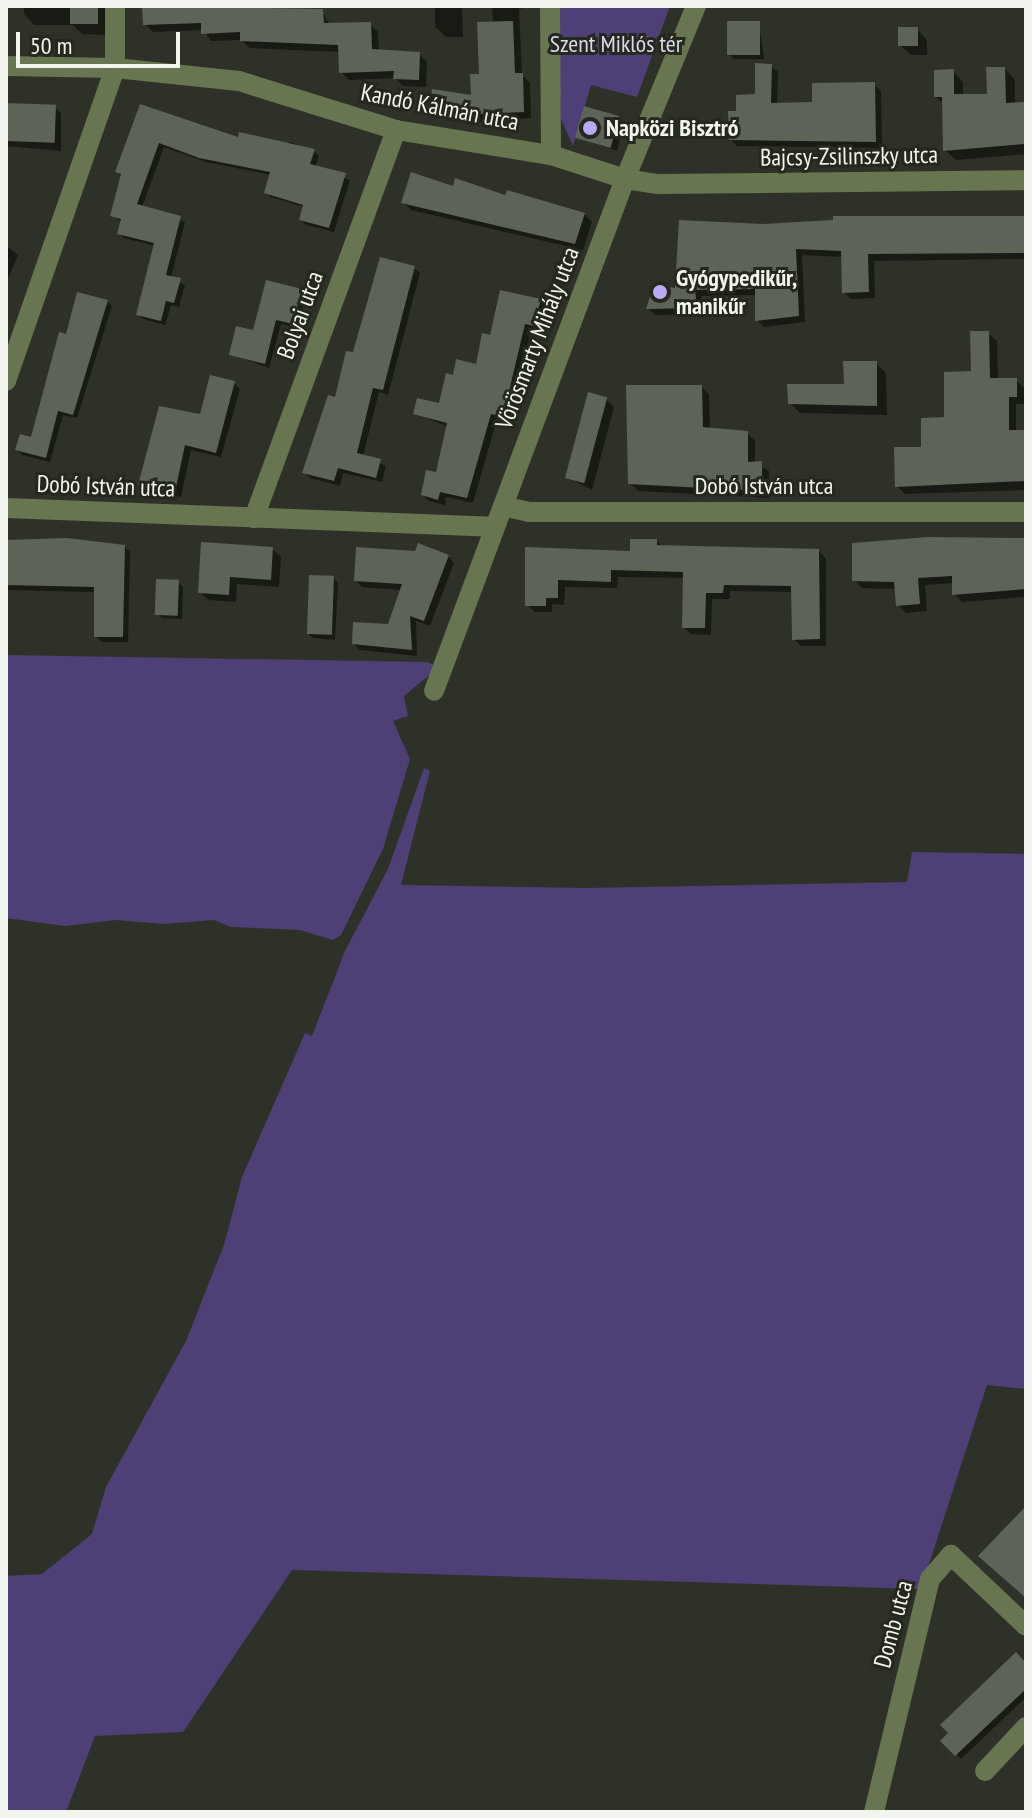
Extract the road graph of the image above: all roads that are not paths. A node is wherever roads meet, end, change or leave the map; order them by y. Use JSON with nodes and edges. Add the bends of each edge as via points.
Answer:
{"nodes":[{"id":1,"x":115,"y":6,"type":"edge"},
{"id":2,"x":550,"y":6,"type":"edge"},
{"id":3,"x":696,"y":6,"type":"edge"},
{"id":4,"x":6,"y":66,"type":"edge"},
{"id":5,"x":115,"y":68,"type":"junction"},
{"id":6,"x":396,"y":130,"type":"junction"},
{"id":7,"x":551,"y":155,"type":"junction"},
{"id":8,"x":625,"y":179,"type":"junction"},
{"id":9,"x":1026,"y":180,"type":"edge"},
{"id":10,"x":6,"y":381,"type":"edge"},
{"id":11,"x":503,"y":506,"type":"junction"},
{"id":12,"x":6,"y":508,"type":"edge"},
{"id":13,"x":1026,"y":512,"type":"edge"},
{"id":14,"x":254,"y":518,"type":"junction"},
{"id":15,"x":492,"y":527,"type":"junction"},
{"id":16,"x":434,"y":691,"type":"dead end"},
{"id":17,"x":1026,"y":1626,"type":"edge"},
{"id":18,"x":1026,"y":1727,"type":"edge"},
{"id":19,"x":985,"y":1771,"type":"dead end"},
{"id":20,"x":874,"y":1812,"type":"edge"}],
"edges":[{"from":1,"to":5,"type":"street"},
{"from":2,"to":7,"type":"street"},
{"from":3,"to":8,"type":"street","name":"Vörösmarty Mihály utca"},
{"from":4,"to":5,"type":"street","name":"Kandó Kálmán utca"},
{"from":5,"to":6,"type":"street","name":"Kandó Kálmán utca","via":[[239,81]]},
{"from":5,"to":10,"type":"street"},
{"from":6,"to":7,"type":"street","name":"Kandó Kálmán utca"},
{"from":6,"to":14,"type":"street","name":"Bolyai utca"},
{"from":7,"to":8,"type":"street","name":"Kandó Kálmán utca"},
{"from":8,"to":9,"type":"street","name":"Bajcsy-Zsilinszky utca","via":[[658,184]]},
{"from":8,"to":11,"type":"street","name":"Vörösmarty Mihály utca"},
{"from":11,"to":13,"type":"street","name":"Dobó István utca","via":[[528,512]]},
{"from":11,"to":15,"type":"street","name":"Vörösmarty Mihály utca"},
{"from":12,"to":14,"type":"street","name":"Dobó István utca"},
{"from":14,"to":15,"type":"street","name":"Dobó István utca"},
{"from":15,"to":16,"type":"street","name":"Vörösmarty Mihály utca"},
{"from":17,"to":20,"type":"street","name":"Domb utca","via":[[951,1555],[930,1579]]},
{"from":18,"to":19,"type":"street"}]}
